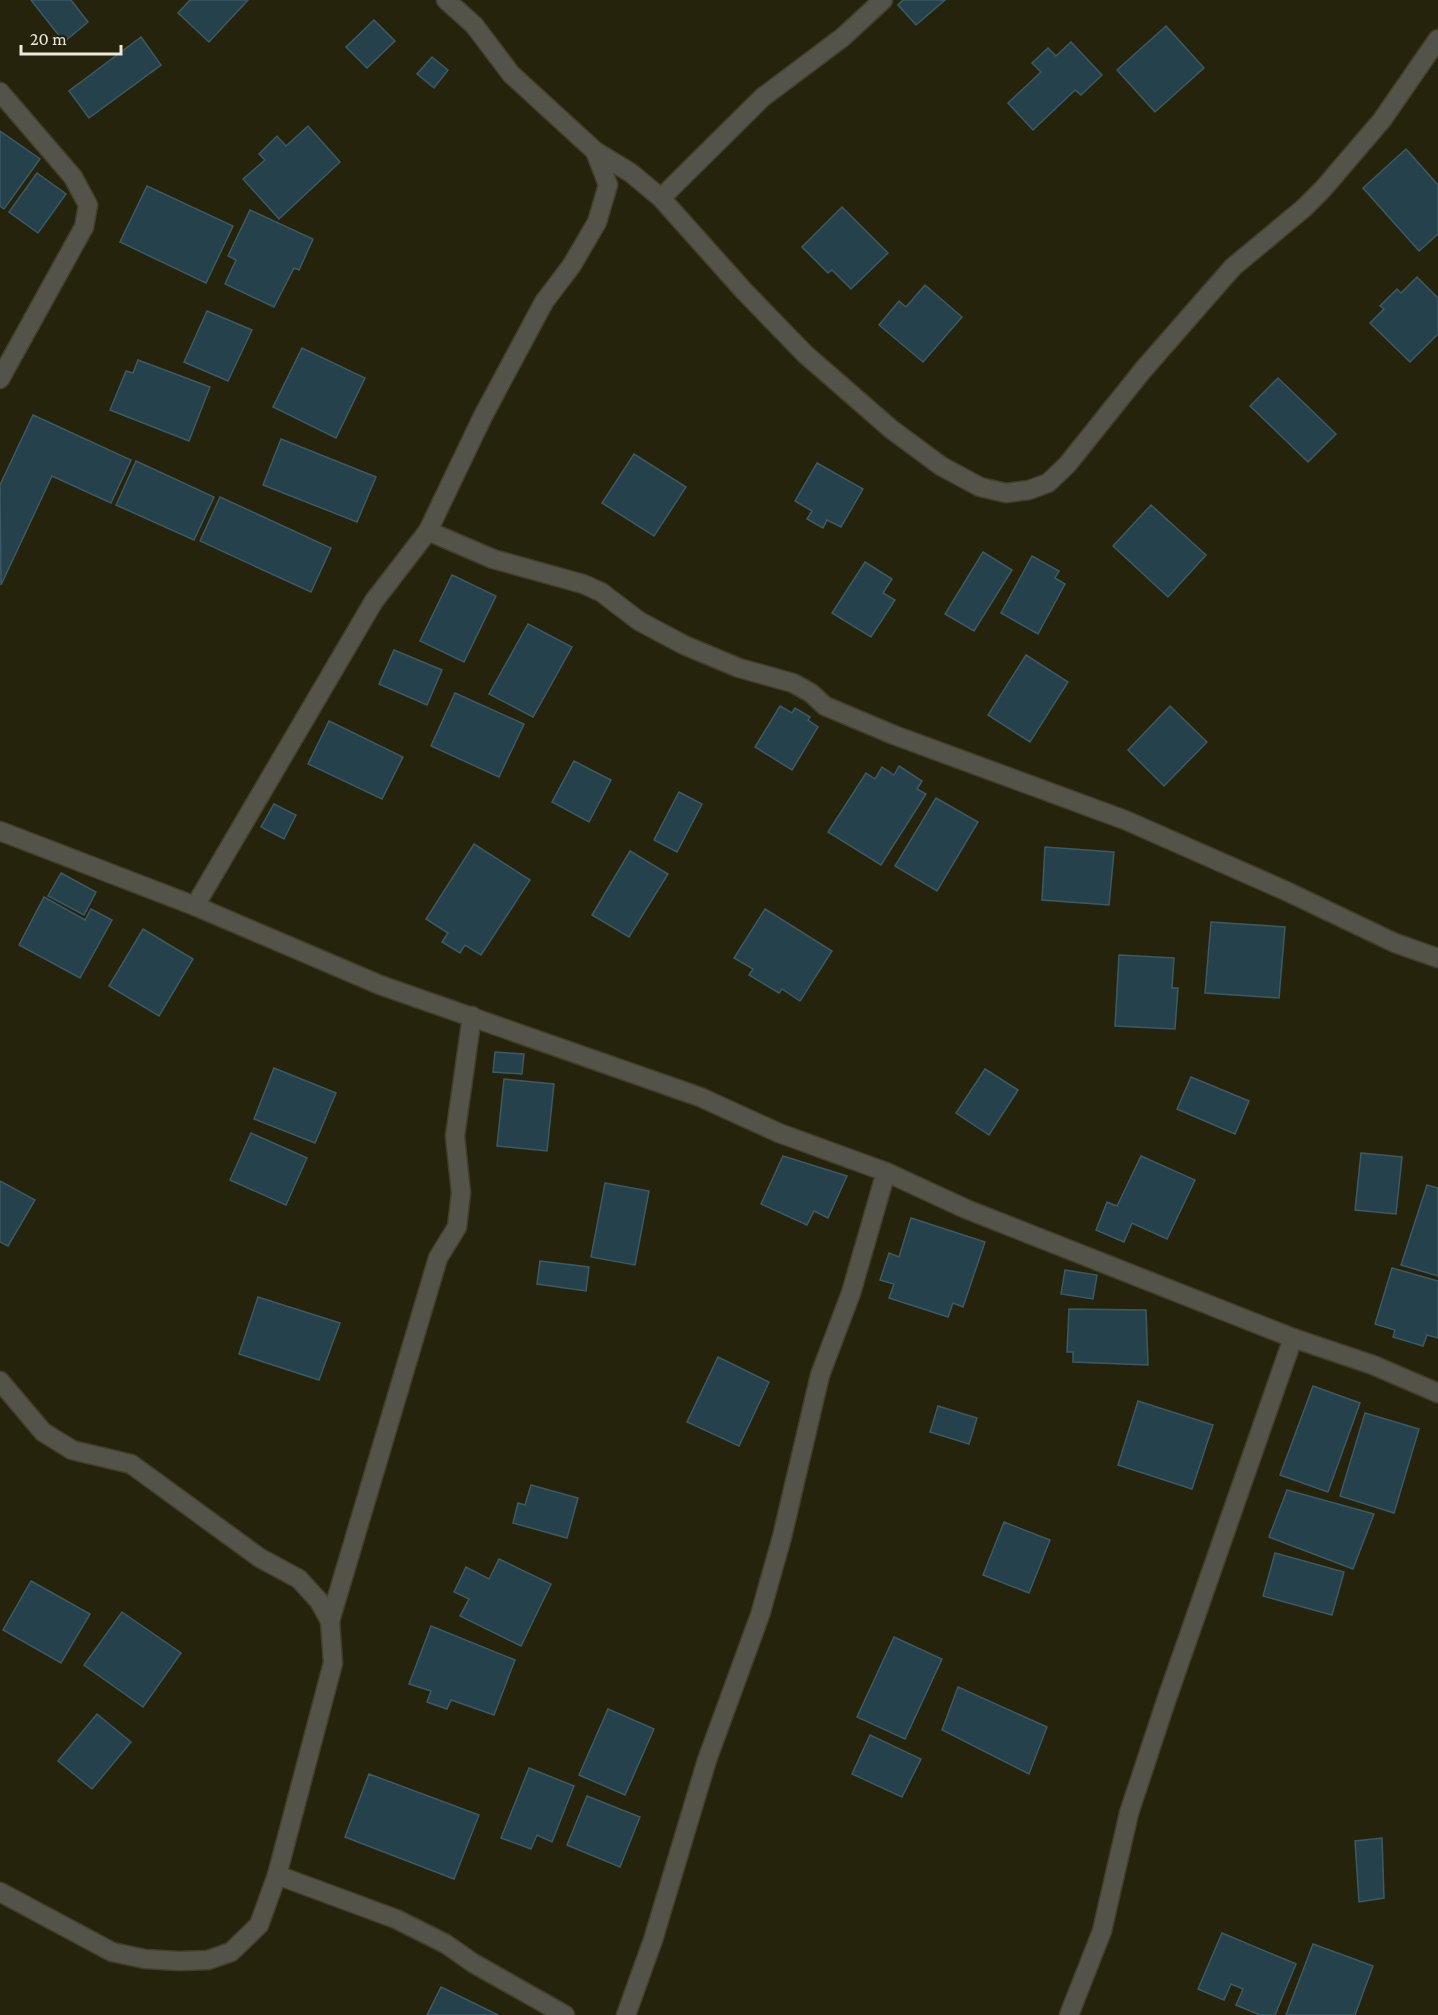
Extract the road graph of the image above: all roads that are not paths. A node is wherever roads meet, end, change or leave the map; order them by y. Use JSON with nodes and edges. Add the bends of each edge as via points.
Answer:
{"nodes":[{"id":1,"x":446,"y":0,"type":"edge"},
{"id":2,"x":883,"y":0,"type":"edge"},
{"id":3,"x":1438,"y":39,"type":"edge"},
{"id":4,"x":0,"y":92,"type":"edge"},
{"id":5,"x":595,"y":151,"type":"junction"},
{"id":6,"x":661,"y":198,"type":"junction"},
{"id":7,"x":0,"y":379,"type":"edge"},
{"id":8,"x":428,"y":531,"type":"junction"},
{"id":9,"x":0,"y":831,"type":"edge"},
{"id":10,"x":195,"y":906,"type":"junction"},
{"id":11,"x":1438,"y":958,"type":"edge"},
{"id":12,"x":472,"y":1016,"type":"junction"},
{"id":13,"x":886,"y":1172,"type":"junction"},
{"id":14,"x":1293,"y":1338,"type":"junction"},
{"id":15,"x":0,"y":1381,"type":"edge"},
{"id":16,"x":1438,"y":1394,"type":"edge"},
{"id":17,"x":330,"y":1621,"type":"junction"},
{"id":18,"x":277,"y":1875,"type":"junction"},
{"id":19,"x":0,"y":1892,"type":"edge"},
{"id":20,"x":565,"y":2015,"type":"edge"},
{"id":21,"x":626,"y":2015,"type":"edge"},
{"id":22,"x":1069,"y":2015,"type":"edge"}],
"edges":[{"from":1,"to":5,"type":"street","via":[[474,25],[511,74]]},
{"from":2,"to":6,"type":"street","via":[[843,37],[763,98]]},
{"from":3,"to":6,"type":"street","via":[[1382,120],[1323,189],[1233,267],[1143,369],[1067,465],[1048,483],[1029,490],[1006,494],[980,487],[941,466],[891,429],[805,354]]},
{"from":4,"to":7,"type":"street","via":[[73,177],[88,205],[84,227]]},
{"from":5,"to":6,"type":"street"},
{"from":5,"to":8,"type":"street","via":[[608,185],[597,222],[544,302]]},
{"from":8,"to":10,"type":"street","via":[[374,601]]},
{"from":8,"to":11,"type":"street","via":[[494,559],[583,584],[684,645],[738,668],[793,682],[825,706],[1125,820],[1395,944]]},
{"from":9,"to":10,"type":"street"},
{"from":10,"to":12,"type":"street","via":[[380,985]]},
{"from":12,"to":13,"type":"street","via":[[700,1097],[779,1133]]},
{"from":12,"to":17,"type":"street","via":[[455,1136],[461,1193],[458,1227],[438,1258]]},
{"from":13,"to":14,"type":"street","via":[[966,1209]]},
{"from":13,"to":21,"type":"street","via":[[851,1293],[820,1376],[760,1615],[707,1760],[653,1940]]},
{"from":14,"to":16,"type":"street","via":[[1372,1365]]},
{"from":14,"to":22,"type":"street","via":[[1162,1712],[1129,1813],[1102,1931]]},
{"from":15,"to":17,"type":"street","via":[[43,1432],[72,1450],[130,1464],[260,1558],[299,1579],[319,1601]]},
{"from":17,"to":18,"type":"street","via":[[333,1663]]},
{"from":18,"to":19,"type":"street","via":[[259,1925],[231,1952],[208,1960],[145,1959],[112,1952]]},
{"from":18,"to":20,"type":"street","via":[[396,1919]]}]}
